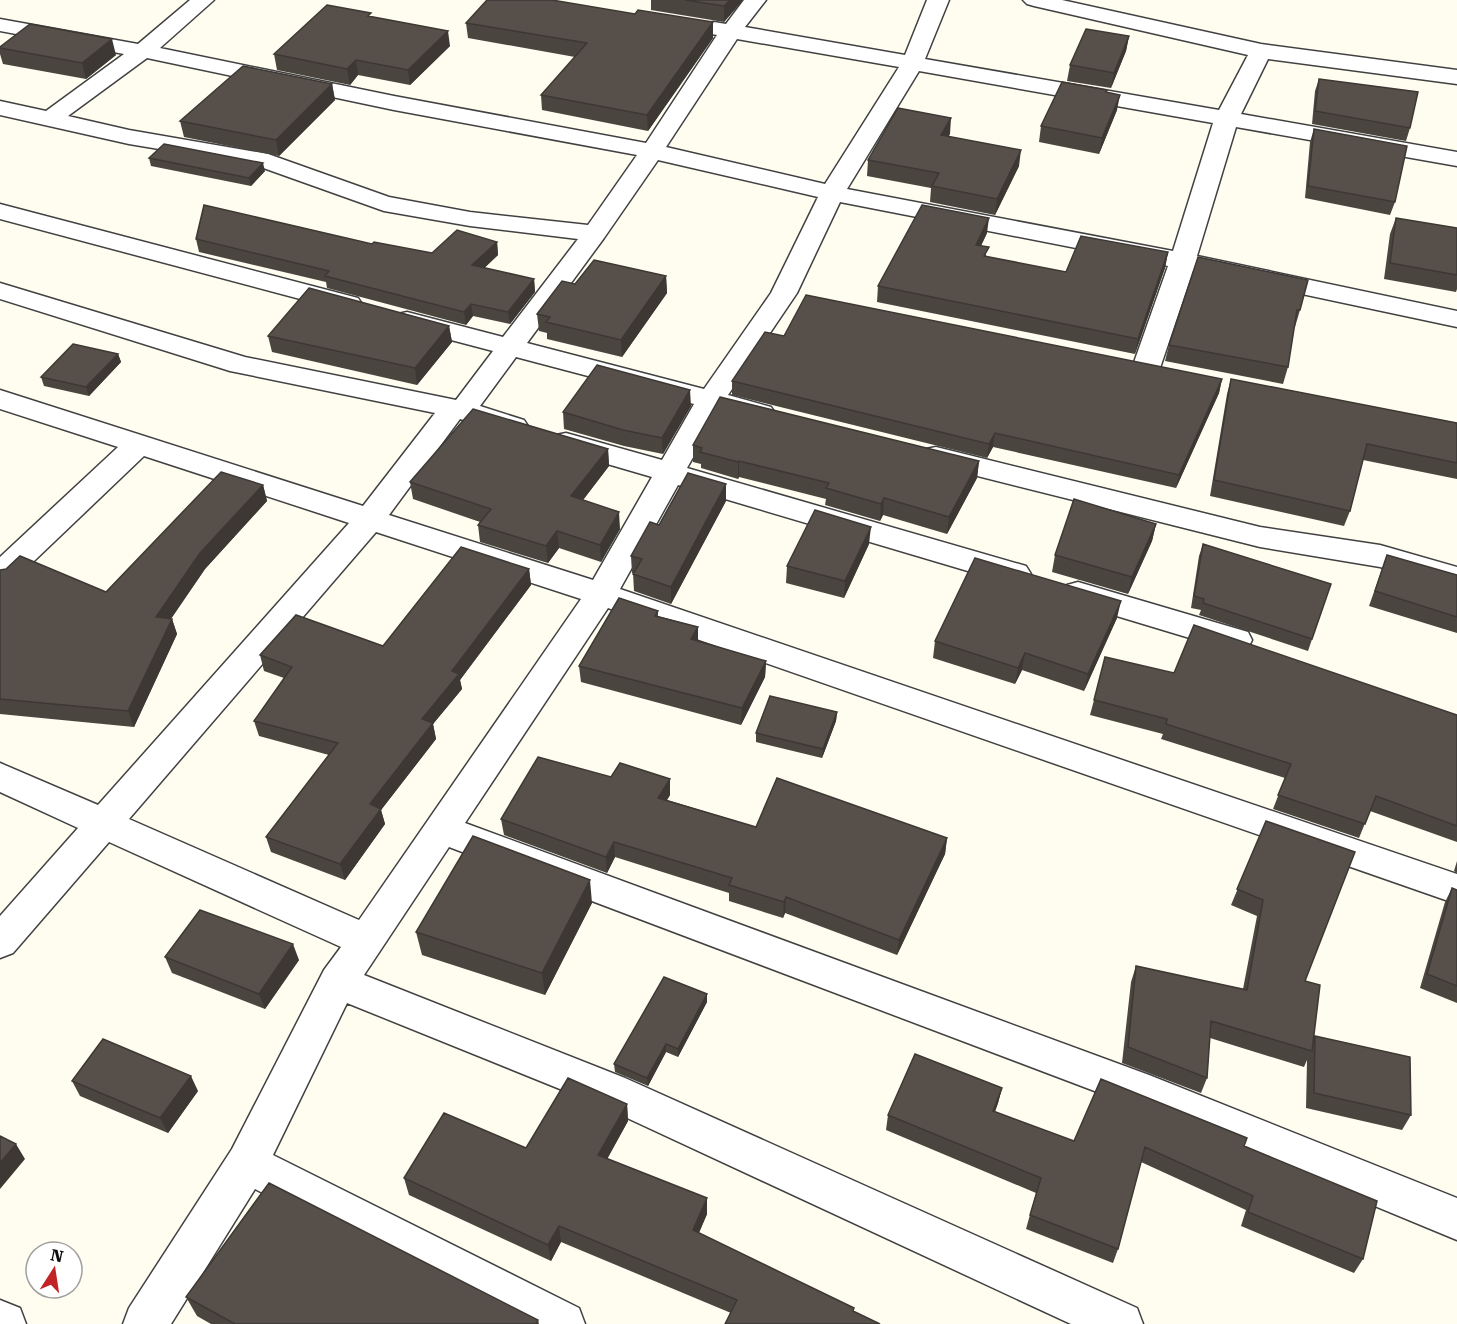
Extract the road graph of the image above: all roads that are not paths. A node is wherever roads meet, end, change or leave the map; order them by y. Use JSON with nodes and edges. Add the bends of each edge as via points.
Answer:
{"nodes":[{"id":1,"x":203,"y":0,"type":"edge"},
{"id":2,"x":754,"y":0,"type":"edge"},
{"id":3,"x":938,"y":0,"type":"edge"},
{"id":4,"x":1034,"y":0,"type":"edge"},
{"id":5,"x":0,"y":25,"type":"edge"},
{"id":6,"x":698,"y":25,"type":"edge"},
{"id":7,"x":731,"y":31,"type":"junction"},
{"id":8,"x":143,"y":51,"type":"junction"},
{"id":9,"x":1261,"y":51,"type":"junction"},
{"id":10,"x":913,"y":62,"type":"junction"},
{"id":11,"x":1457,"y":77,"type":"edge"},
{"id":12,"x":0,"y":108,"type":"edge"},
{"id":13,"x":50,"y":119,"type":"junction"},
{"id":14,"x":1226,"y":120,"type":"junction"},
{"id":15,"x":652,"y":151,"type":"junction"},
{"id":16,"x":1457,"y":159,"type":"edge"},
{"id":17,"x":832,"y":193,"type":"junction"},
{"id":18,"x":0,"y":211,"type":"edge"},
{"id":19,"x":595,"y":233,"type":"junction"},
{"id":20,"x":1183,"y":261,"type":"junction"},
{"id":21,"x":0,"y":291,"type":"edge"},
{"id":22,"x":1457,"y":319,"type":"edge"},
{"id":23,"x":509,"y":347,"type":"junction"},
{"id":24,"x":1146,"y":368,"type":"edge"},
{"id":25,"x":0,"y":399,"type":"edge"},
{"id":26,"x":711,"y":400,"type":"junction"},
{"id":27,"x":458,"y":410,"type":"junction"},
{"id":28,"x":791,"y":420,"type":"edge"},
{"id":29,"x":139,"y":444,"type":"junction"},
{"id":30,"x":905,"y":448,"type":"edge"},
{"id":31,"x":670,"y":473,"type":"junction"},
{"id":32,"x":370,"y":519,"type":"junction"},
{"id":33,"x":0,"y":575,"type":"edge"},
{"id":34,"x":1457,"y":578,"type":"edge"},
{"id":35,"x":601,"y":594,"type":"junction"},
{"id":36,"x":1261,"y":649,"type":"edge"},
{"id":37,"x":0,"y":777,"type":"edge"},
{"id":38,"x":104,"y":824,"type":"junction"},
{"id":39,"x":442,"y":829,"type":"junction"},
{"id":40,"x":1457,"y":889,"type":"edge"},
{"id":41,"x":367,"y":941,"type":"junction"},
{"id":42,"x":0,"y":942,"type":"edge"},
{"id":43,"x":338,"y":982,"type":"junction"},
{"id":44,"x":247,"y":1162,"type":"junction"},
{"id":45,"x":1457,"y":1218,"type":"edge"},
{"id":46,"x":145,"y":1324,"type":"edge"},
{"id":47,"x":562,"y":1324,"type":"edge"},
{"id":48,"x":1121,"y":1324,"type":"edge"}],
"edges":[{"from":1,"to":8,"type":"street"},
{"from":2,"to":7,"type":"street"},
{"from":3,"to":10,"type":"street"},
{"from":4,"to":9,"type":"street"},
{"from":5,"to":8,"type":"street"},
{"from":6,"to":7,"type":"street"},
{"from":7,"to":10,"type":"street"},
{"from":7,"to":15,"type":"street"},
{"from":8,"to":13,"type":"street"},
{"from":8,"to":15,"type":"street"},
{"from":9,"to":11,"type":"street"},
{"from":9,"to":14,"type":"street"},
{"from":10,"to":14,"type":"street"},
{"from":10,"to":17,"type":"street"},
{"from":12,"to":13,"type":"street"},
{"from":13,"to":19,"type":"street","via":[[260,159],[384,204],[470,219]]},
{"from":14,"to":16,"type":"street"},
{"from":14,"to":20,"type":"street"},
{"from":15,"to":17,"type":"street"},
{"from":15,"to":19,"type":"street"},
{"from":17,"to":20,"type":"street"},
{"from":17,"to":26,"type":"street","via":[[795,295]]},
{"from":18,"to":23,"type":"street"},
{"from":19,"to":23,"type":"street"},
{"from":20,"to":22,"type":"street"},
{"from":20,"to":24,"type":"street"},
{"from":21,"to":27,"type":"street","via":[[240,365]]},
{"from":23,"to":26,"type":"street"},
{"from":23,"to":27,"type":"street"},
{"from":25,"to":29,"type":"street"},
{"from":26,"to":28,"type":"street"},
{"from":26,"to":31,"type":"street"},
{"from":27,"to":31,"type":"street"},
{"from":27,"to":32,"type":"street"},
{"from":29,"to":32,"type":"street"},
{"from":29,"to":33,"type":"street"},
{"from":30,"to":34,"type":"street","via":[[1260,537],[1380,556]]},
{"from":31,"to":35,"type":"street"},
{"from":31,"to":36,"type":"street"},
{"from":32,"to":35,"type":"street"},
{"from":32,"to":38,"type":"street"},
{"from":35,"to":39,"type":"street"},
{"from":35,"to":40,"type":"street"},
{"from":37,"to":38,"type":"street"},
{"from":38,"to":41,"type":"street"},
{"from":38,"to":42,"type":"street"},
{"from":39,"to":41,"type":"street"},
{"from":39,"to":45,"type":"street","via":[[1135,1088]]},
{"from":41,"to":43,"type":"street"},
{"from":43,"to":44,"type":"street"},
{"from":43,"to":48,"type":"street","via":[[611,1091]]},
{"from":44,"to":46,"type":"street"},
{"from":44,"to":47,"type":"street"}]}
